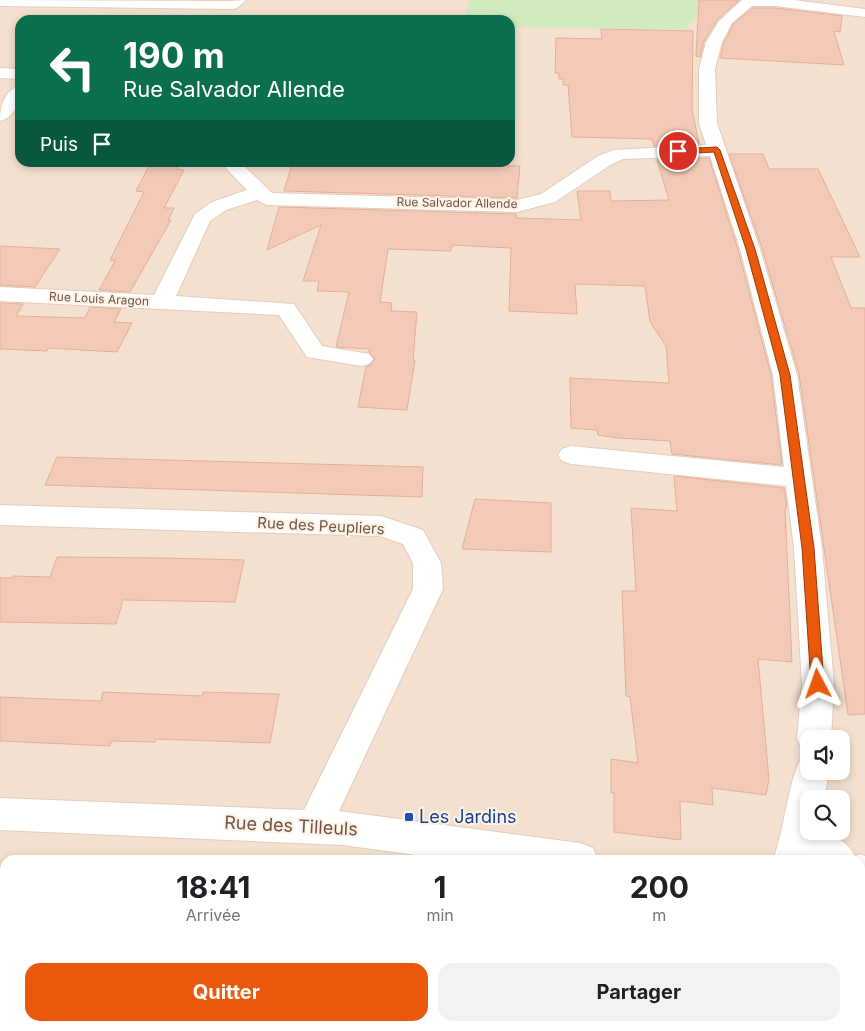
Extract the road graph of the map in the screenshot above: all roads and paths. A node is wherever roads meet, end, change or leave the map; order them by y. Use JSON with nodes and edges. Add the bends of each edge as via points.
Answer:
{"nodes":[{"id":1,"x":240,"y":0,"type":"edge"},
{"id":2,"x":750,"y":1,"type":"edge"},
{"id":3,"x":0,"y":2,"type":"edge"},
{"id":4,"x":865,"y":12,"type":"edge"},
{"id":5,"x":0,"y":73,"type":"edge"},
{"id":6,"x":15,"y":74,"type":"edge"},
{"id":7,"x":15,"y":98,"type":"edge"},
{"id":8,"x":0,"y":116,"type":"edge"},
{"id":9,"x":717,"y":150,"type":"junction"},
{"id":10,"x":234,"y":167,"type":"edge"},
{"id":11,"x":259,"y":193,"type":"junction"},
{"id":12,"x":0,"y":294,"type":"edge"},
{"id":13,"x":162,"y":302,"type":"junction"},
{"id":14,"x":361,"y":359,"type":"dead end"},
{"id":15,"x":571,"y":455,"type":"dead end"},
{"id":16,"x":799,"y":478,"type":"junction"},
{"id":17,"x":0,"y":515,"type":"edge"},
{"id":18,"x":815,"y":730,"type":"edge"},
{"id":19,"x":810,"y":780,"type":"edge"},
{"id":20,"x":0,"y":814,"type":"edge"},
{"id":21,"x":314,"y":826,"type":"junction"},
{"id":22,"x":795,"y":848,"type":"edge"},
{"id":23,"x":543,"y":855,"type":"edge"},
{"id":24,"x":821,"y":855,"type":"edge"}],
"edges":[{"from":1,"to":3,"type":"street","via":[[232,5]]},
{"from":2,"to":4,"type":"street"},
{"from":2,"to":9,"type":"street","via":[[726,21],[714,42],[707,68],[708,123]]},
{"from":5,"to":6,"type":"street"},
{"from":7,"to":8,"type":"street"},
{"from":9,"to":11,"type":"street","name":"Rue Salvador Allende","via":[[620,154],[604,160],[548,198],[517,206],[267,199]]},
{"from":9,"to":16,"type":"street","via":[[750,249],[785,375]]},
{"from":10,"to":11,"type":"street"},
{"from":11,"to":13,"type":"street","name":"Rue Louis Aragon","via":[[219,206],[202,218]]},
{"from":12,"to":13,"type":"street","name":"Rue Louis Aragon"},
{"from":13,"to":14,"type":"street","via":[[286,309],[315,352]]},
{"from":15,"to":16,"type":"street"},
{"from":16,"to":18,"type":"street","via":[[808,548],[818,684]]},
{"from":17,"to":21,"type":"street","name":"Rue des Peupliers","via":[[381,526],[413,537],[427,562],[428,589]]},
{"from":19,"to":22,"type":"street"},
{"from":20,"to":21,"type":"street","name":"Rue des Tilleuls"},
{"from":21,"to":23,"type":"street","name":"Rue des Tilleuls"},
{"from":22,"to":24,"type":"street"}]}
